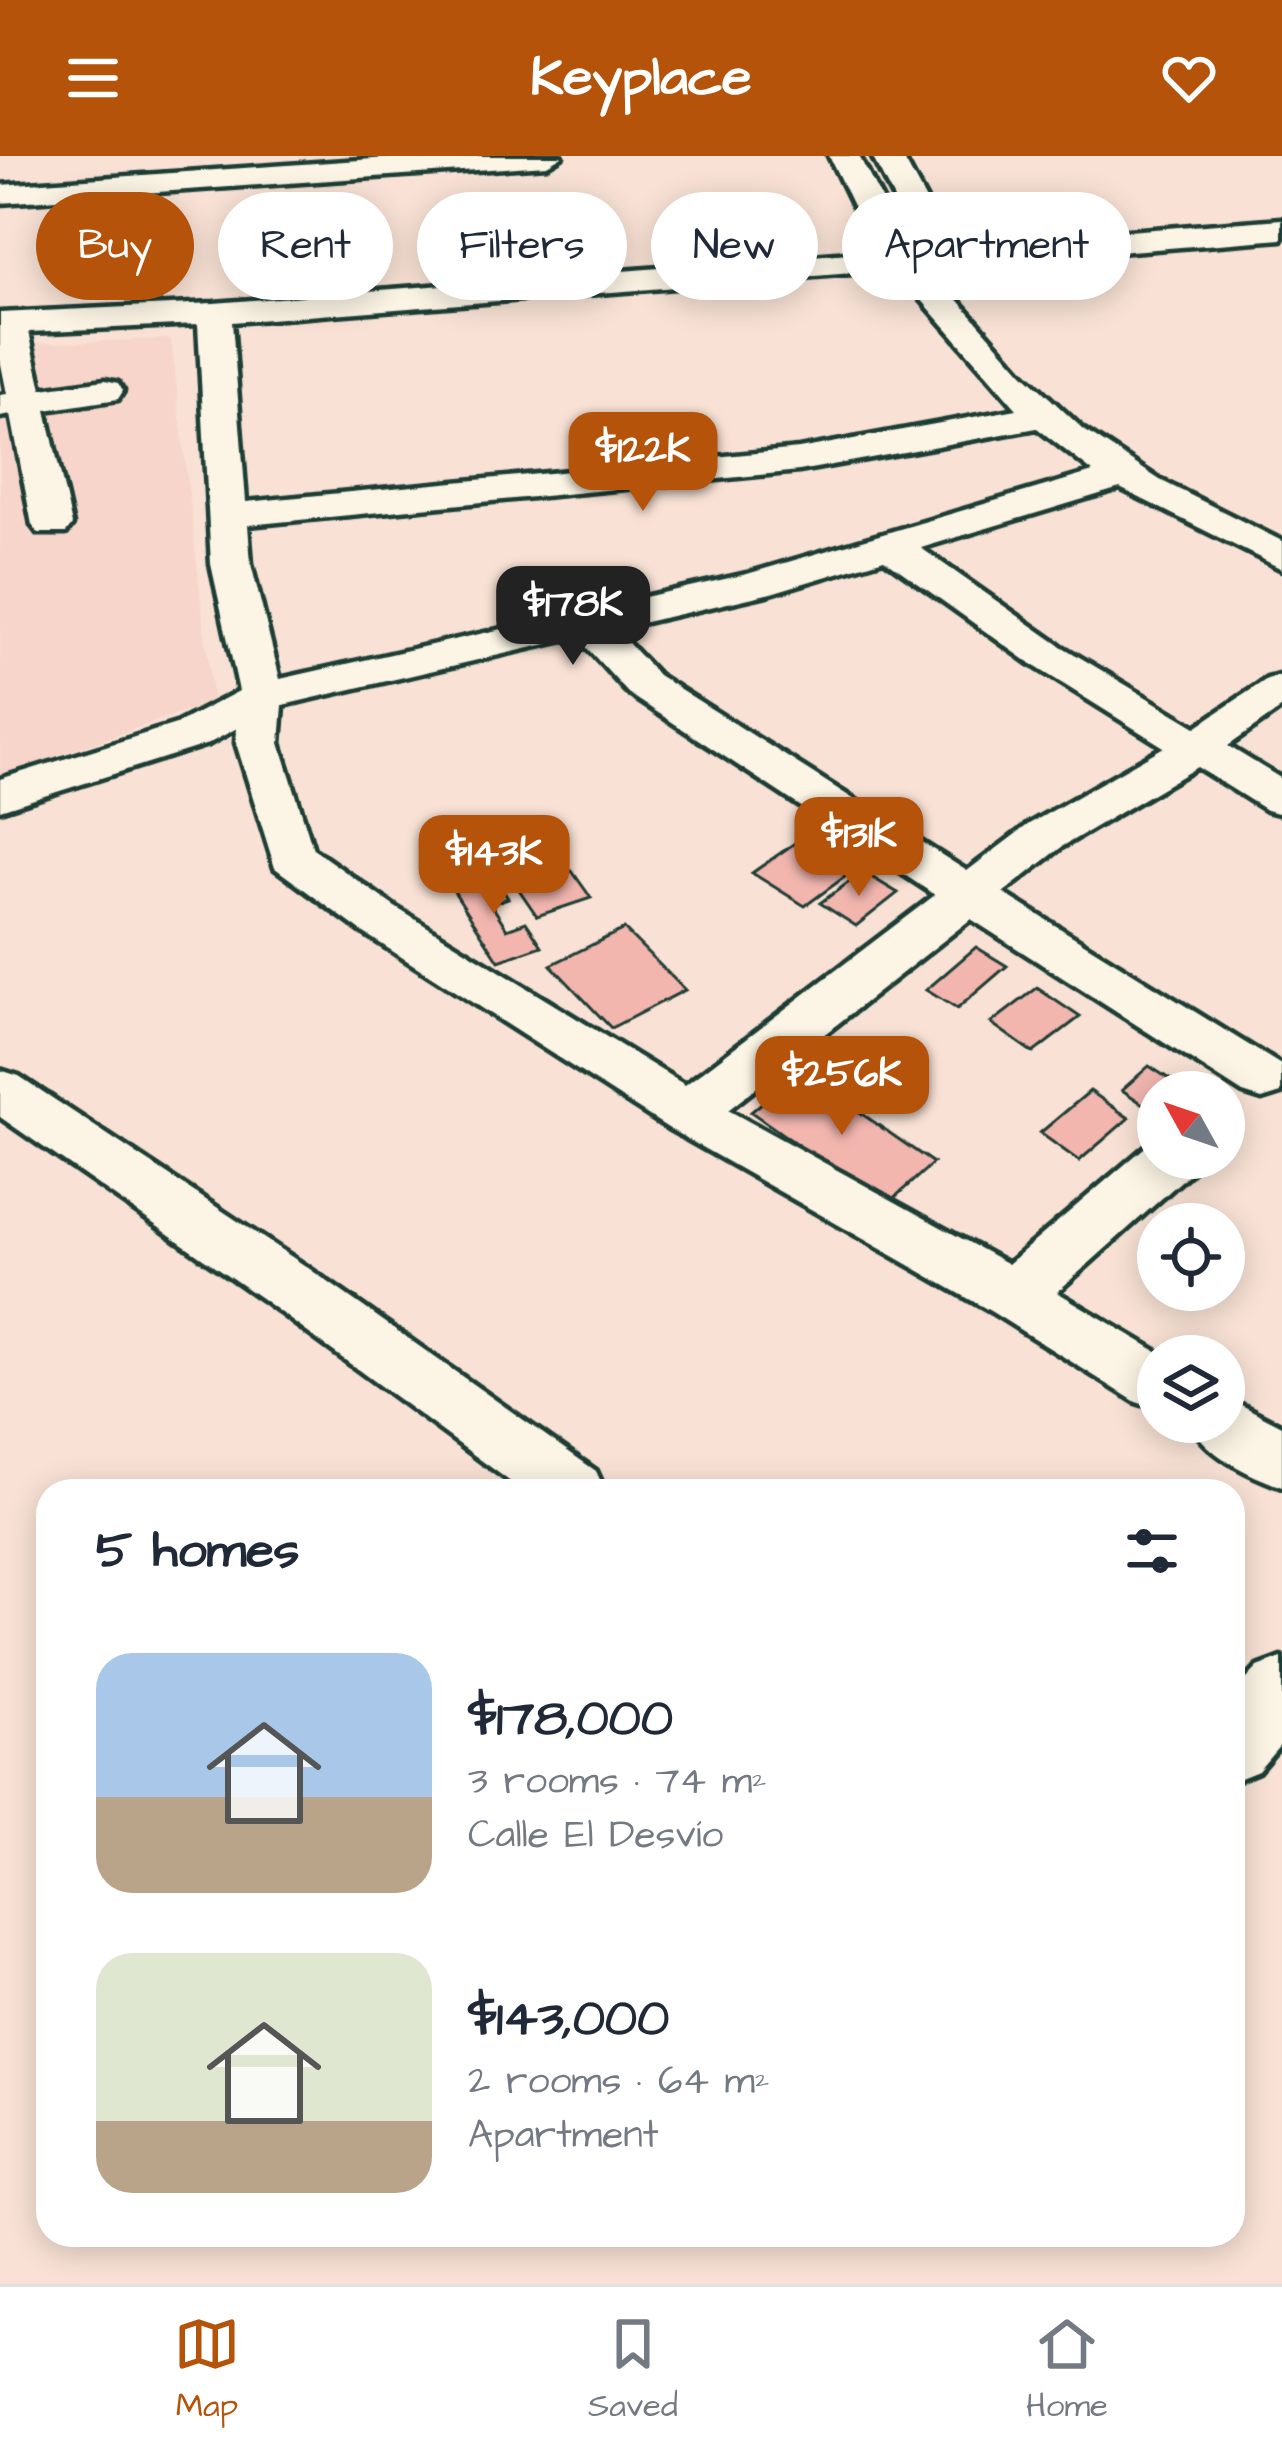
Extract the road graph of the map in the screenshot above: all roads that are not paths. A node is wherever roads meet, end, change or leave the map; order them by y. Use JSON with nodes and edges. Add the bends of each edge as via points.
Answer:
{"nodes":[{"id":1,"x":197,"y":156,"type":"edge"},
{"id":2,"x":547,"y":156,"type":"edge"},
{"id":3,"x":844,"y":156,"type":"edge"},
{"id":4,"x":887,"y":156,"type":"edge"},
{"id":5,"x":397,"y":161,"type":"edge"},
{"id":6,"x":250,"y":180,"type":"junction"},
{"id":7,"x":3,"y":192,"type":"edge"},
{"id":8,"x":869,"y":192,"type":"edge"},
{"id":9,"x":897,"y":192,"type":"edge"},
{"id":10,"x":1282,"y":229,"type":"edge"},
{"id":11,"x":1131,"y":244,"type":"edge"},
{"id":12,"x":842,"y":269,"type":"edge"},
{"id":13,"x":948,"y":300,"type":"edge"},
{"id":14,"x":214,"y":314,"type":"junction"},
{"id":15,"x":5,"y":323,"type":"edge"},
{"id":16,"x":105,"y":391,"type":"dead end"},
{"id":17,"x":13,"y":405,"type":"edge"},
{"id":18,"x":1045,"y":415,"type":"junction"},
{"id":19,"x":1126,"y":474,"type":"junction"},
{"id":20,"x":228,"y":514,"type":"junction"},
{"id":21,"x":52,"y":525,"type":"dead end"},
{"id":22,"x":891,"y":545,"type":"junction"},
{"id":23,"x":1282,"y":557,"type":"edge"},
{"id":24,"x":589,"y":625,"type":"junction"},
{"id":25,"x":1282,"y":688,"type":"edge"},
{"id":26,"x":262,"y":697,"type":"junction"},
{"id":27,"x":1199,"y":746,"type":"junction"},
{"id":28,"x":0,"y":796,"type":"edge"},
{"id":29,"x":1282,"y":799,"type":"edge"},
{"id":30,"x":972,"y":895,"type":"junction"},
{"id":31,"x":1256,"y":1084,"type":"edge"},
{"id":32,"x":0,"y":1090,"type":"edge"},
{"id":33,"x":687,"y":1114,"type":"junction"},
{"id":34,"x":1146,"y":1179,"type":"edge"},
{"id":35,"x":1012,"y":1295,"type":"junction"},
{"id":36,"x":1137,"y":1371,"type":"edge"},
{"id":37,"x":1245,"y":1437,"type":"edge"},
{"id":38,"x":1282,"y":1459,"type":"edge"},
{"id":39,"x":556,"y":1479,"type":"edge"},
{"id":40,"x":1282,"y":1691,"type":"edge"},
{"id":41,"x":1245,"y":1733,"type":"edge"}],
"edges":[{"from":1,"to":6,"type":"street"},
{"from":2,"to":5,"type":"street"},
{"from":3,"to":8,"type":"street"},
{"from":4,"to":9,"type":"street"},
{"from":5,"to":6,"type":"street"},
{"from":6,"to":7,"type":"street"},
{"from":10,"to":11,"type":"street"},
{"from":12,"to":14,"type":"street"},
{"from":13,"to":18,"type":"street"},
{"from":14,"to":15,"type":"street"},
{"from":14,"to":20,"type":"street"},
{"from":15,"to":17,"type":"street"},
{"from":16,"to":17,"type":"street"},
{"from":17,"to":21,"type":"street"},
{"from":18,"to":19,"type":"street"},
{"from":18,"to":20,"type":"street","via":[[799,460]]},
{"from":19,"to":22,"type":"street"},
{"from":19,"to":23,"type":"street"},
{"from":20,"to":26,"type":"street","via":[[231,564]]},
{"from":22,"to":24,"type":"street"},
{"from":22,"to":27,"type":"street","via":[[1046,655]]},
{"from":24,"to":26,"type":"street"},
{"from":24,"to":30,"type":"street","via":[[643,684]]},
{"from":25,"to":27,"type":"street"},
{"from":26,"to":28,"type":"street","via":[[192,734]]},
{"from":26,"to":33,"type":"street","via":[[258,742],[292,857]]},
{"from":27,"to":29,"type":"street"},
{"from":27,"to":30,"type":"street","via":[[1046,835]]},
{"from":30,"to":31,"type":"street"},
{"from":30,"to":33,"type":"street"},
{"from":32,"to":39,"type":"street"},
{"from":33,"to":35,"type":"street"},
{"from":34,"to":35,"type":"street"},
{"from":35,"to":36,"type":"street"},
{"from":37,"to":38,"type":"street"},
{"from":40,"to":41,"type":"street"}]}
